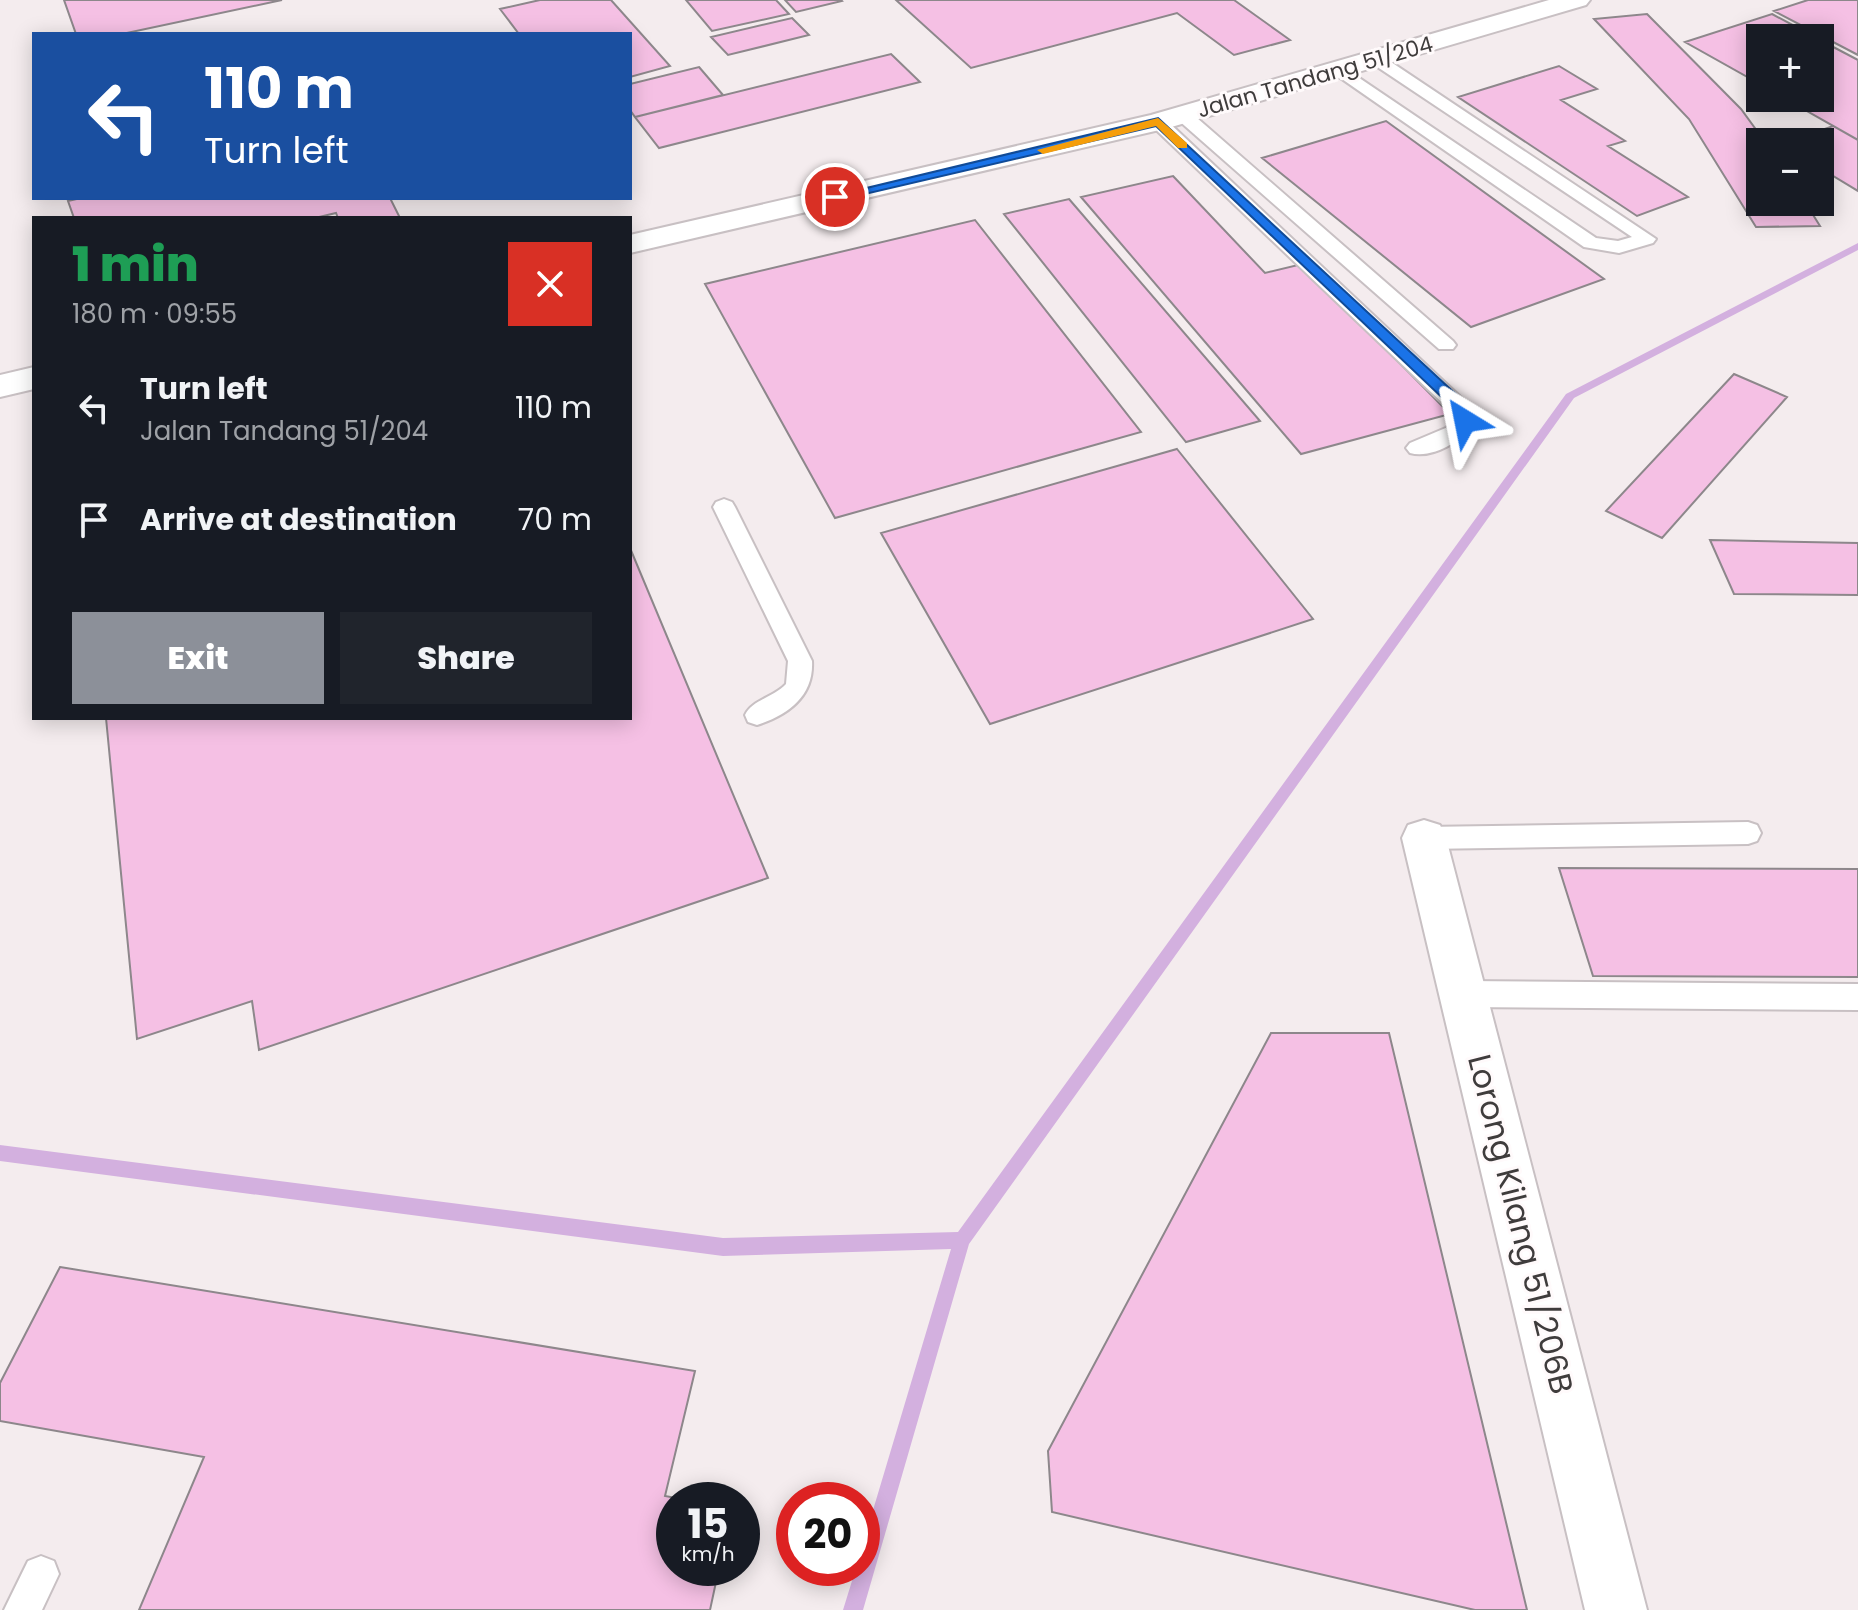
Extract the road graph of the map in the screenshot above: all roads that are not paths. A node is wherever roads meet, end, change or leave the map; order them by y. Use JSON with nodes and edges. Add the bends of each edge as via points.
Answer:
{"nodes":[{"id":1,"x":1577,"y":0,"type":"edge"},
{"id":2,"x":1376,"y":59,"type":"junction"},
{"id":3,"x":1337,"y":70,"type":"junction"},
{"id":4,"x":1171,"y":118,"type":"junction"},
{"id":5,"x":632,"y":244,"type":"edge"},
{"id":6,"x":1446,"y":345,"type":"dead end"},
{"id":7,"x":32,"y":378,"type":"edge"},
{"id":8,"x":0,"y":386,"type":"edge"},
{"id":9,"x":1417,"y":448,"type":"dead end"},
{"id":10,"x":724,"y":507,"type":"dead end"},
{"id":11,"x":757,"y":715,"type":"dead end"},
{"id":12,"x":1748,"y":833,"type":"dead end"},
{"id":13,"x":1424,"y":838,"type":"joint"},
{"id":14,"x":1464,"y":994,"type":"junction"},
{"id":15,"x":1858,"y":997,"type":"edge"},
{"id":16,"x":41,"y":1574,"type":"dead end"},
{"id":17,"x":22,"y":1610,"type":"edge"},
{"id":18,"x":1616,"y":1610,"type":"edge"}],
"edges":[{"from":1,"to":2,"type":"street","name":"Jalan Tandang 51/204"},
{"from":2,"to":3,"type":"street","name":"Jalan Tandang 51/204"},
{"from":2,"to":3,"type":"lane","via":[[1647,239],[1619,247],[1591,243]]},
{"from":3,"to":4,"type":"street","name":"Jalan Tandang 51/204"},
{"from":4,"to":5,"type":"street","name":"Jalan Tandang 51/204"},
{"from":4,"to":6,"type":"lane"},
{"from":4,"to":9,"type":"lane","via":[[1463,411],[1460,430]]},
{"from":7,"to":8,"type":"street"},
{"from":10,"to":11,"type":"lane","via":[[800,661],[797,688],[787,700]]},
{"from":12,"to":13,"type":"lane"},
{"from":13,"to":14,"type":"street","name":"Lorong Kilang 51/206B"},
{"from":14,"to":15,"type":"lane"},
{"from":14,"to":18,"type":"street","name":"Lorong Kilang 51/206B"},
{"from":16,"to":17,"type":"lane"}]}
